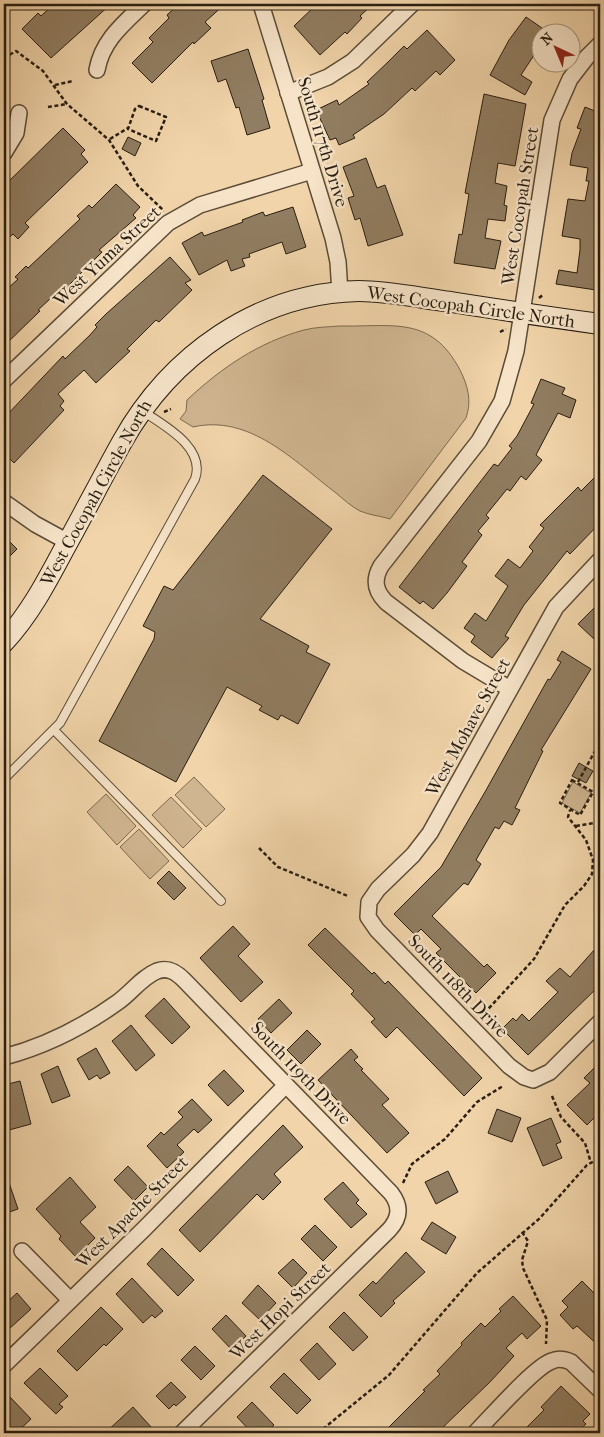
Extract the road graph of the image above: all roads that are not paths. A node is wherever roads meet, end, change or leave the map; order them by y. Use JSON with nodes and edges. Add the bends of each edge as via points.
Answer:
{"nodes":[{"id":1,"x":144,"y":4,"type":"edge"},
{"id":2,"x":260,"y":4,"type":"edge"},
{"id":3,"x":412,"y":4,"type":"edge"},
{"id":4,"x":600,"y":44,"type":"edge"},
{"id":5,"x":97,"y":70,"type":"dead end"},
{"id":6,"x":288,"y":93,"type":"junction"},
{"id":7,"x":19,"y":113,"type":"dead end"},
{"id":8,"x":4,"y":153,"type":"edge"},
{"id":9,"x":312,"y":171,"type":"junction"},
{"id":10,"x":340,"y":293,"type":"junction"},
{"id":11,"x":522,"y":313,"type":"junction"},
{"id":12,"x":600,"y":324,"type":"edge"},
{"id":13,"x":4,"y":380,"type":"edge"},
{"id":14,"x":141,"y":410,"type":"junction"},
{"id":15,"x":4,"y":502,"type":"edge"},
{"id":16,"x":68,"y":542,"type":"junction"},
{"id":17,"x":600,"y":560,"type":"edge"},
{"id":18,"x":4,"y":642,"type":"edge"},
{"id":19,"x":510,"y":690,"type":"junction"},
{"id":20,"x":54,"y":730,"type":"junction"},
{"id":21,"x":4,"y":779,"type":"edge"},
{"id":22,"x":221,"y":901,"type":"dead end"},
{"id":23,"x":367,"y":909,"type":"joint"},
{"id":24,"x":600,"y":1022,"type":"edge"},
{"id":25,"x":4,"y":1057,"type":"edge"},
{"id":26,"x":286,"y":1085,"type":"junction"},
{"id":27,"x":399,"y":1211,"type":"joint"},
{"id":28,"x":22,"y":1251,"type":"dead end"},
{"id":29,"x":70,"y":1300,"type":"junction"},
{"id":30,"x":4,"y":1364,"type":"edge"},
{"id":31,"x":600,"y":1390,"type":"edge"},
{"id":32,"x":182,"y":1433,"type":"edge"},
{"id":33,"x":475,"y":1433,"type":"edge"}],
"edges":[{"from":1,"to":5,"type":"street","via":[[109,39]]},
{"from":2,"to":6,"type":"street","name":"South 117th Drive"},
{"from":3,"to":6,"type":"street","via":[[353,61]]},
{"from":4,"to":11,"type":"street","name":"West Cocopah Street","via":[[570,79],[552,120]]},
{"from":6,"to":9,"type":"street","name":"South 117th Drive"},
{"from":7,"to":8,"type":"street","via":[[16,133]]},
{"from":9,"to":10,"type":"street","name":"South 117th Drive","via":[[336,250]]},
{"from":9,"to":13,"type":"street","name":"West Yuma Street","via":[[200,205],[168,223]]},
{"from":10,"to":11,"type":"street","name":"West Cocopah Circle North","via":[[393,294]]},
{"from":10,"to":14,"type":"street","name":"West Cocopah Circle North","via":[[273,308],[223,332],[178,367]]},
{"from":11,"to":12,"type":"street","name":"West Cocopah Circle North"},
{"from":11,"to":19,"type":"street","name":"West Cocopah Street","via":[[512,369],[495,414],[381,566],[376,584],[382,597],[393,608],[463,661]]},
{"from":14,"to":16,"type":"street","name":"West Cocopah Circle North"},
{"from":14,"to":20,"type":"lane","via":[[186,444],[195,458],[198,473],[75,698]]},
{"from":15,"to":16,"type":"street"},
{"from":16,"to":18,"type":"street","name":"West Cocopah Circle North","via":[[36,601]]},
{"from":17,"to":19,"type":"street","name":"West Mohave Street","via":[[556,607]]},
{"from":19,"to":23,"type":"street","name":"West Mohave Street","via":[[438,821],[413,855],[373,895]]},
{"from":20,"to":21,"type":"lane"},
{"from":20,"to":22,"type":"lane"},
{"from":23,"to":24,"type":"street","name":"South 118th Drive","via":[[368,917],[377,930],[509,1066],[524,1077],[532,1080],[550,1072]]},
{"from":25,"to":26,"type":"street","name":"South 119th Drive","via":[[40,1046],[79,1028],[125,997],[152,973],[166,969],[184,980]]},
{"from":26,"to":27,"type":"street","name":"South 119th Drive","via":[[391,1193]]},
{"from":26,"to":29,"type":"street","name":"West Apache Street"},
{"from":27,"to":32,"type":"street","name":"West Hopi Street","via":[[389,1230]]},
{"from":28,"to":29,"type":"street"},
{"from":29,"to":30,"type":"street","name":"West Apache Street"},
{"from":31,"to":33,"type":"street","via":[[571,1362],[551,1361]]}]}
